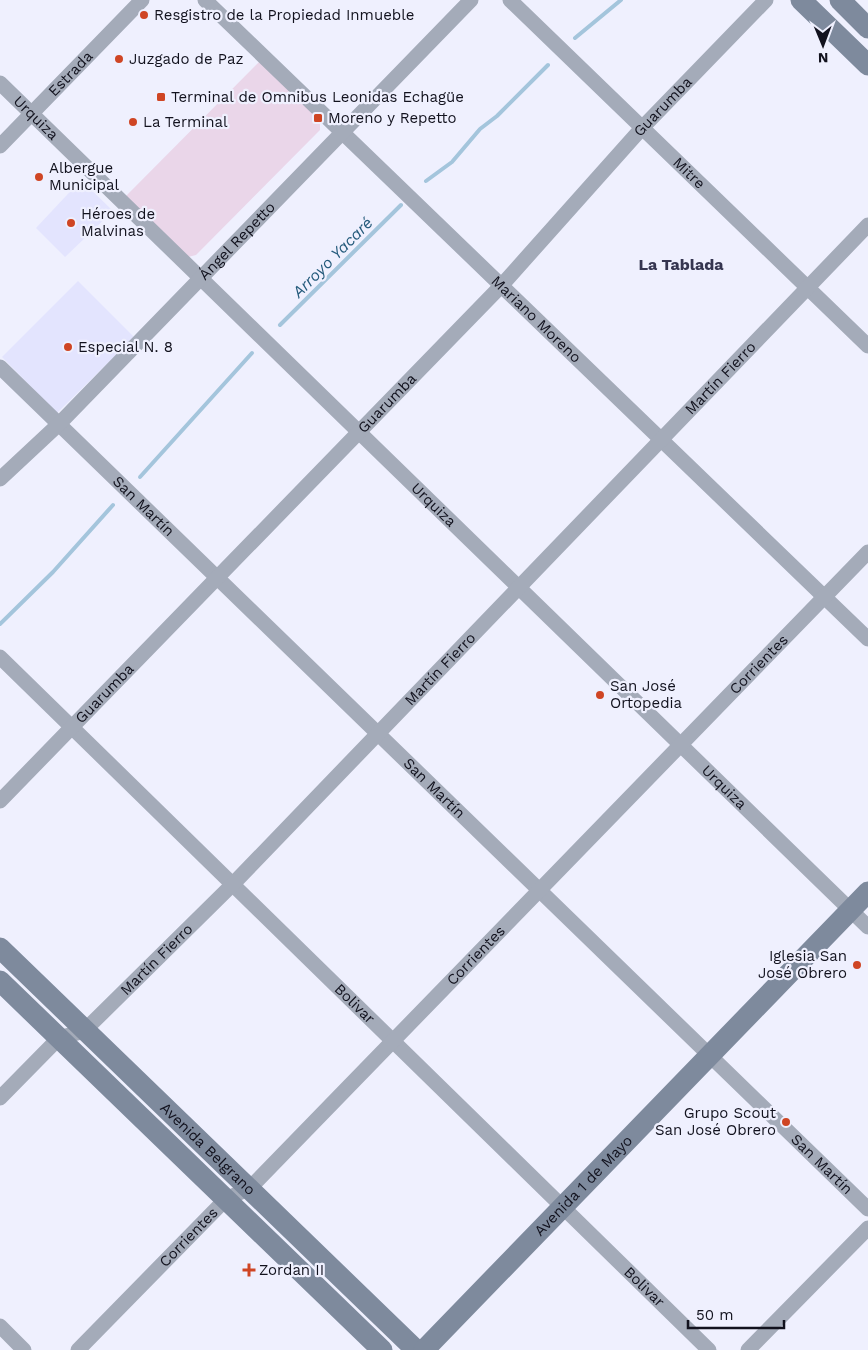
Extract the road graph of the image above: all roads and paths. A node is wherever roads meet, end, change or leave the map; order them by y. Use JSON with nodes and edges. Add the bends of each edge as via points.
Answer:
{"nodes":[{"id":1,"x":142,"y":0,"type":"edge"},
{"id":2,"x":205,"y":0,"type":"edge"},
{"id":3,"x":471,"y":0,"type":"edge"},
{"id":4,"x":510,"y":0,"type":"edge"},
{"id":5,"x":766,"y":0,"type":"edge"},
{"id":6,"x":801,"y":0,"type":"edge"},
{"id":7,"x":840,"y":0,"type":"edge"},
{"id":8,"x":868,"y":28,"type":"edge"},
{"id":9,"x":868,"y":65,"type":"edge"},
{"id":10,"x":0,"y":83,"type":"edge"},
{"id":11,"x":32,"y":114,"type":"junction"},
{"id":12,"x":642,"y":128,"type":"junction"},
{"id":13,"x":342,"y":132,"type":"junction"},
{"id":14,"x":0,"y":146,"type":"edge"},
{"id":15,"x":868,"y":225,"type":"edge"},
{"id":16,"x":201,"y":278,"type":"junction"},
{"id":17,"x":501,"y":286,"type":"junction"},
{"id":18,"x":808,"y":287,"type":"junction"},
{"id":19,"x":868,"y":346,"type":"edge"},
{"id":20,"x":0,"y":367,"type":"edge"},
{"id":21,"x":59,"y":424,"type":"junction"},
{"id":22,"x":359,"y":432,"type":"junction"},
{"id":23,"x":661,"y":440,"type":"junction"},
{"id":24,"x":0,"y":479,"type":"edge"},
{"id":25,"x":868,"y":552,"type":"edge"},
{"id":26,"x":217,"y":578,"type":"junction"},
{"id":27,"x":519,"y":587,"type":"junction"},
{"id":28,"x":824,"y":597,"type":"junction"},
{"id":29,"x":868,"y":639,"type":"edge"},
{"id":30,"x":0,"y":657,"type":"edge"},
{"id":31,"x":73,"y":726,"type":"junction"},
{"id":32,"x":378,"y":734,"type":"junction"},
{"id":33,"x":681,"y":745,"type":"junction"},
{"id":34,"x":0,"y":801,"type":"edge"},
{"id":35,"x":233,"y":884,"type":"junction"},
{"id":36,"x":539,"y":890,"type":"junction"},
{"id":37,"x":868,"y":892,"type":"edge"},
{"id":38,"x":851,"y":910,"type":"junction"},
{"id":39,"x":868,"y":927,"type":"edge"},
{"id":40,"x":0,"y":948,"type":"edge"},
{"id":41,"x":0,"y":980,"type":"edge"},
{"id":42,"x":84,"y":1031,"type":"junction"},
{"id":43,"x":59,"y":1038,"type":"junction"},
{"id":44,"x":393,"y":1040,"type":"junction"},
{"id":45,"x":710,"y":1056,"type":"junction"},
{"id":46,"x":0,"y":1098,"type":"edge"},
{"id":47,"x":250,"y":1188,"type":"junction"},
{"id":48,"x":226,"y":1199,"type":"junction"},
{"id":49,"x":563,"y":1207,"type":"junction"},
{"id":50,"x":868,"y":1209,"type":"edge"},
{"id":51,"x":868,"y":1228,"type":"edge"},
{"id":52,"x":0,"y":1326,"type":"edge"},
{"id":53,"x":24,"y":1350,"type":"edge"},
{"id":54,"x":78,"y":1350,"type":"edge"},
{"id":55,"x":382,"y":1350,"type":"edge"},
{"id":56,"x":416,"y":1350,"type":"edge"},
{"id":57,"x":424,"y":1350,"type":"edge"},
{"id":58,"x":709,"y":1350,"type":"edge"},
{"id":59,"x":748,"y":1350,"type":"edge"}],
"edges":[{"from":1,"to":11,"type":"street","name":"Estrada"},
{"from":2,"to":13,"type":"street","name":"Mariano Moreno"},
{"from":3,"to":13,"type":"street","name":"Ángel Repetto"},
{"from":4,"to":12,"type":"street","name":"Mitre"},
{"from":5,"to":12,"type":"street","name":"Guarumba"},
{"from":6,"to":9,"type":"main road"},
{"from":7,"to":8,"type":"main road"},
{"from":10,"to":11,"type":"street","name":"Urquiza"},
{"from":11,"to":14,"type":"street","name":"Estrada"},
{"from":11,"to":16,"type":"street","name":"Urquiza"},
{"from":12,"to":17,"type":"street","name":"Guarumba"},
{"from":12,"to":18,"type":"street","name":"Mitre"},
{"from":13,"to":16,"type":"street","name":"Ángel Repetto"},
{"from":13,"to":17,"type":"street","name":"Mariano Moreno"},
{"from":15,"to":18,"type":"street","name":"Martín Fierro"},
{"from":16,"to":21,"type":"street","name":"Ángel Repetto"},
{"from":16,"to":22,"type":"street","name":"Urquiza"},
{"from":17,"to":22,"type":"street","name":"Guarumba"},
{"from":17,"to":23,"type":"street","name":"Mariano Moreno"},
{"from":18,"to":19,"type":"street","name":"Mitre"},
{"from":18,"to":23,"type":"street","name":"Martín Fierro"},
{"from":20,"to":21,"type":"street","name":"San Martín"},
{"from":21,"to":24,"type":"street","name":"Ángel Repetto"},
{"from":21,"to":26,"type":"street","name":"San Martín"},
{"from":22,"to":26,"type":"street","name":"Guarumba"},
{"from":22,"to":27,"type":"street","name":"Urquiza"},
{"from":23,"to":27,"type":"street","name":"Martín Fierro"},
{"from":23,"to":28,"type":"street","name":"Mariano Moreno"},
{"from":25,"to":28,"type":"street","name":"Corrientes"},
{"from":26,"to":31,"type":"street","name":"Guarumba"},
{"from":26,"to":32,"type":"street","name":"San Martín"},
{"from":27,"to":32,"type":"street","name":"Martín Fierro"},
{"from":27,"to":33,"type":"street","name":"Urquiza"},
{"from":28,"to":29,"type":"street","name":"Mariano Moreno"},
{"from":28,"to":33,"type":"street","name":"Corrientes"},
{"from":30,"to":31,"type":"street","name":"Bolivar"},
{"from":31,"to":34,"type":"street","name":"Guarumba"},
{"from":31,"to":35,"type":"street","name":"Bolivar"},
{"from":32,"to":35,"type":"street","name":"Martín Fierro"},
{"from":32,"to":36,"type":"street","name":"San Martín"},
{"from":33,"to":36,"type":"street","name":"Corrientes"},
{"from":33,"to":38,"type":"street","name":"Urquiza"},
{"from":35,"to":42,"type":"street","name":"Martín Fierro"},
{"from":35,"to":44,"type":"street","name":"Bolivar"},
{"from":36,"to":44,"type":"street","name":"Corrientes"},
{"from":36,"to":45,"type":"street","name":"San Martín"},
{"from":37,"to":38,"type":"main road","name":"Avenida 1 de Mayo"},
{"from":38,"to":39,"type":"street","name":"Urquiza"},
{"from":38,"to":45,"type":"main road","name":"Avenida 1 de Mayo"},
{"from":40,"to":42,"type":"main road","name":"Avenida Belgrano"},
{"from":41,"to":43,"type":"main road","name":"Avenida Belgrano"},
{"from":42,"to":43,"type":"street","name":"Martín Fierro"},
{"from":42,"to":47,"type":"main road","name":"Avenida Belgrano"},
{"from":43,"to":46,"type":"street","name":"Martín Fierro"},
{"from":43,"to":48,"type":"main road","name":"Avenida Belgrano"},
{"from":44,"to":47,"type":"street","name":"Corrientes"},
{"from":44,"to":49,"type":"street","name":"Bolivar"},
{"from":45,"to":49,"type":"main road","name":"Avenida 1 de Mayo"},
{"from":45,"to":50,"type":"street","name":"San Martín"},
{"from":47,"to":48,"type":"street","name":"Corrientes"},
{"from":47,"to":56,"type":"main road","name":"Avenida Belgrano"},
{"from":48,"to":54,"type":"street","name":"Corrientes"},
{"from":48,"to":55,"type":"main road","name":"Avenida Belgrano"},
{"from":49,"to":57,"type":"main road","name":"Avenida 1 de Mayo"},
{"from":49,"to":58,"type":"street","name":"Bolivar"},
{"from":51,"to":59,"type":"street"},
{"from":52,"to":53,"type":"street"}]}
